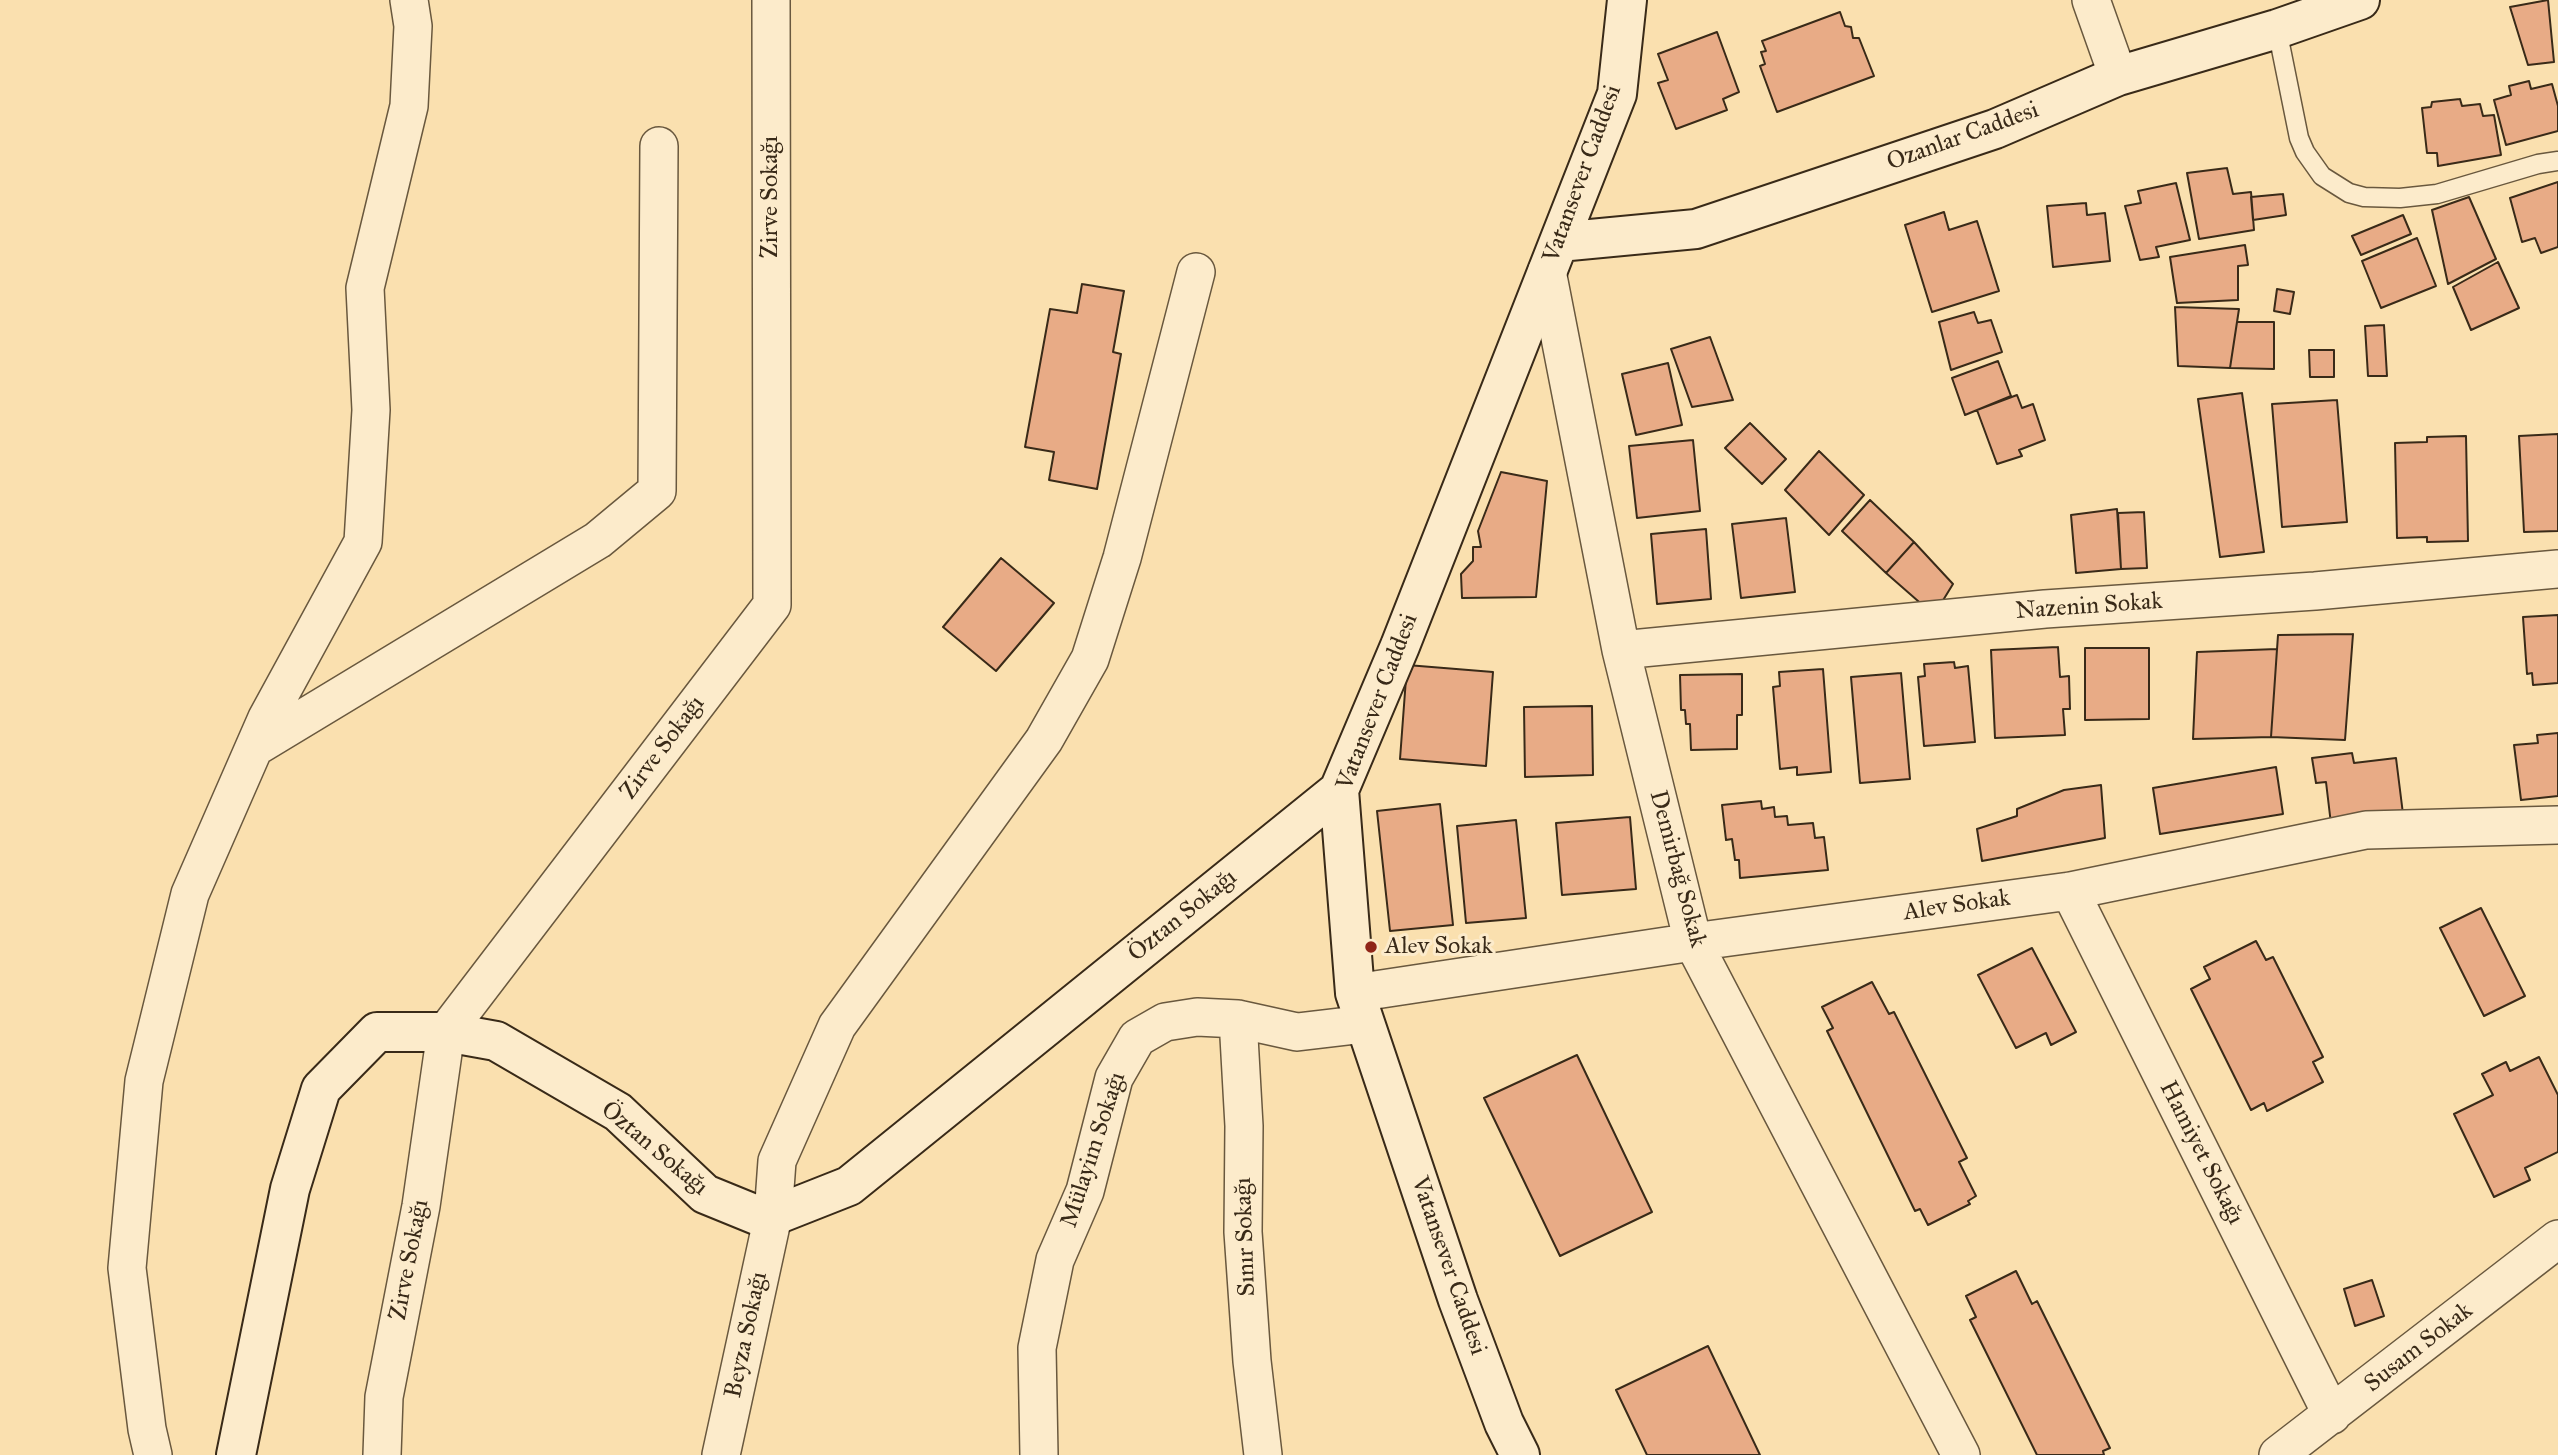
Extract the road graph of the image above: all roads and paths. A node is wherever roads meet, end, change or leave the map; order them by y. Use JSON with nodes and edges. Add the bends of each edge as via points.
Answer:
{"nodes":[{"id":1,"x":409,"y":0,"type":"edge"},
{"id":2,"x":771,"y":0,"type":"edge"},
{"id":3,"x":1627,"y":0,"type":"edge"},
{"id":4,"x":2091,"y":0,"type":"edge"},
{"id":5,"x":2360,"y":0,"type":"edge"},
{"id":6,"x":2277,"y":29,"type":"junction"},
{"id":7,"x":2118,"y":76,"type":"junction"},
{"id":8,"x":659,"y":146,"type":"dead end"},
{"id":9,"x":2558,"y":161,"type":"edge"},
{"id":10,"x":1553,"y":257,"type":"junction"},
{"id":11,"x":1196,"y":272,"type":"dead end"},
{"id":12,"x":2558,"y":569,"type":"edge"},
{"id":13,"x":1621,"y":650,"type":"junction"},
{"id":14,"x":254,"y":748,"type":"junction"},
{"id":15,"x":1339,"y":790,"type":"junction"},
{"id":16,"x":2558,"y":825,"type":"edge"},
{"id":17,"x":2070,"y":891,"type":"junction"},
{"id":18,"x":1693,"y":942,"type":"junction"},
{"id":19,"x":1360,"y":1009,"type":"junction"},
{"id":20,"x":1238,"y":1019,"type":"junction"},
{"id":21,"x":446,"y":1032,"type":"junction"},
{"id":22,"x":773,"y":1216,"type":"junction"},
{"id":23,"x":2558,"y":1239,"type":"edge"},
{"id":24,"x":2332,"y":1415,"type":"junction"},
{"id":25,"x":153,"y":1455,"type":"edge"},
{"id":26,"x":236,"y":1455,"type":"edge"},
{"id":27,"x":382,"y":1455,"type":"edge"},
{"id":28,"x":721,"y":1455,"type":"edge"},
{"id":29,"x":1039,"y":1455,"type":"edge"},
{"id":30,"x":1263,"y":1455,"type":"edge"},
{"id":31,"x":1520,"y":1455,"type":"edge"},
{"id":32,"x":1961,"y":1455,"type":"edge"},
{"id":33,"x":2278,"y":1455,"type":"edge"}],
"edges":[{"from":1,"to":14,"type":"street","via":[[413,26],[409,106],[365,288],[371,410],[363,541]]},
{"from":2,"to":21,"type":"street","name":"Zirve Sokağı","via":[[772,605]]},
{"from":3,"to":10,"type":"street","name":"Vatansever Caddesi","via":[[1617,94]]},
{"from":4,"to":7,"type":"street"},
{"from":5,"to":6,"type":"street","name":"Ozanlar Caddesi"},
{"from":6,"to":7,"type":"street","name":"Ozanlar Caddesi"},
{"from":6,"to":9,"type":"lane","via":[[2305,152],[2322,176],[2349,193],[2400,198],[2437,194]]},
{"from":7,"to":10,"type":"street","name":"Ozanlar Caddesi","via":[[1994,129],[1696,229]]},
{"from":8,"to":14,"type":"street","via":[[657,491],[598,540]]},
{"from":10,"to":13,"type":"street","name":"Demirbağ Sokak"},
{"from":10,"to":15,"type":"street","name":"Vatansever Caddesi"},
{"from":11,"to":22,"type":"street","name":"Beyza Sokağı","via":[[1122,558],[1090,659],[1044,740],[837,1026],[777,1161]]},
{"from":12,"to":13,"type":"street","name":"Nazenin Sokak","via":[[2045,609]]},
{"from":13,"to":18,"type":"street","name":"Demirbağ Sokak"},
{"from":14,"to":25,"type":"street","via":[[190,894],[144,1081],[127,1268]]},
{"from":15,"to":19,"type":"street","name":"Vatansever Caddesi"},
{"from":15,"to":22,"type":"street","name":"Öztan Sokağı","via":[[849,1186]]},
{"from":16,"to":17,"type":"street","name":"Alev Sokak","via":[[2366,830]]},
{"from":17,"to":18,"type":"street","name":"Alev Sokak"},
{"from":17,"to":24,"type":"street","name":"Hamiyet Sokağı"},
{"from":18,"to":19,"type":"street","name":"Alev Sokak"},
{"from":18,"to":32,"type":"street","name":"Demirbağ Sokak"},
{"from":19,"to":20,"type":"street","name":"Mülayim Sokağı","via":[[1297,1032]]},
{"from":19,"to":31,"type":"street","name":"Vatansever Caddesi","via":[[1458,1300]]},
{"from":20,"to":29,"type":"street","name":"Mülayim Sokağı","via":[[1197,1017],[1165,1022],[1137,1038],[1114,1079],[1085,1191],[1055,1260],[1037,1348]]},
{"from":20,"to":30,"type":"street","name":"Sınır Sokağı","via":[[1243,1232]]},
{"from":21,"to":22,"type":"street","name":"Öztan Sokağı","via":[[496,1041],[618,1112],[705,1194],[759,1216]]},
{"from":21,"to":26,"type":"street","name":"Öztan Sokağı","via":[[377,1032],[321,1089],[290,1189]]},
{"from":21,"to":27,"type":"street","name":"Zirve Sokağı","via":[[421,1206],[384,1397]]},
{"from":22,"to":28,"type":"street","name":"Beyza Sokağı"},
{"from":23,"to":24,"type":"street","name":"Susam Sokak"},
{"from":24,"to":33,"type":"street","name":"Susam Sokak"}]}
